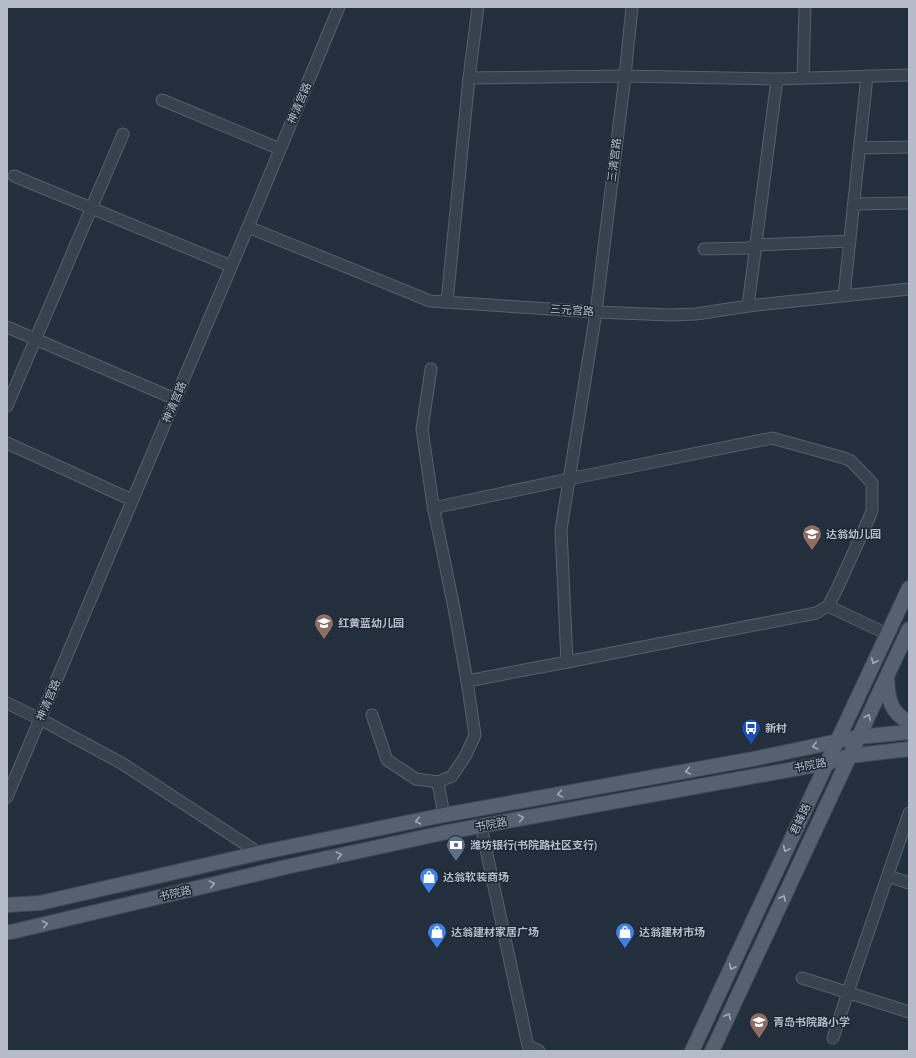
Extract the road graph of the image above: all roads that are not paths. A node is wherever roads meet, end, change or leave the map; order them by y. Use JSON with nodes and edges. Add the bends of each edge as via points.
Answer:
{"nodes":[{"id":1,"x":339,"y":7,"type":"edge"},
{"id":2,"x":478,"y":7,"type":"edge"},
{"id":3,"x":632,"y":7,"type":"edge"},
{"id":4,"x":805,"y":7,"type":"edge"},
{"id":5,"x":909,"y":75,"type":"edge"},
{"id":6,"x":625,"y":76,"type":"junction"},
{"id":7,"x":867,"y":76,"type":"junction"},
{"id":8,"x":469,"y":78,"type":"junction"},
{"id":9,"x":804,"y":78,"type":"junction"},
{"id":10,"x":778,"y":79,"type":"junction"},
{"id":11,"x":162,"y":100,"type":"dead end"},
{"id":12,"x":123,"y":134,"type":"dead end"},
{"id":13,"x":909,"y":147,"type":"edge"},
{"id":14,"x":860,"y":148,"type":"junction"},
{"id":15,"x":280,"y":149,"type":"junction"},
{"id":16,"x":14,"y":176,"type":"dead end"},
{"id":17,"x":909,"y":203,"type":"edge"},
{"id":18,"x":854,"y":204,"type":"junction"},
{"id":19,"x":91,"y":208,"type":"junction"},
{"id":20,"x":248,"y":227,"type":"junction"},
{"id":21,"x":850,"y":241,"type":"junction"},
{"id":22,"x":756,"y":244,"type":"junction"},
{"id":23,"x":704,"y":248,"type":"dead end"},
{"id":24,"x":231,"y":266,"type":"junction"},
{"id":25,"x":909,"y":289,"type":"edge"},
{"id":26,"x":844,"y":296,"type":"junction"},
{"id":27,"x":446,"y":302,"type":"junction"},
{"id":28,"x":748,"y":306,"type":"junction"},
{"id":29,"x":596,"y":312,"type":"junction"},
{"id":30,"x":7,"y":327,"type":"edge"},
{"id":31,"x":36,"y":338,"type":"junction"},
{"id":32,"x":431,"y":370,"type":"dead end"},
{"id":33,"x":175,"y":399,"type":"junction"},
{"id":34,"x":7,"y":406,"type":"edge"},
{"id":35,"x":7,"y":443,"type":"edge"},
{"id":36,"x":569,"y":479,"type":"junction"},
{"id":37,"x":132,"y":500,"type":"junction"},
{"id":38,"x":433,"y":508,"type":"junction"},
{"id":39,"x":909,"y":588,"type":"edge"},
{"id":40,"x":828,"y":606,"type":"junction"},
{"id":41,"x":909,"y":629,"type":"edge"},
{"id":42,"x":887,"y":634,"type":"junction"},
{"id":43,"x":567,"y":662,"type":"junction"},
{"id":44,"x":887,"y":675,"type":"junction"},
{"id":45,"x":467,"y":681,"type":"junction"},
{"id":46,"x":7,"y":703,"type":"edge"},
{"id":47,"x":372,"y":715,"type":"dead end"},
{"id":48,"x":40,"y":719,"type":"junction"},
{"id":49,"x":909,"y":722,"type":"edge"},
{"id":50,"x":909,"y":732,"type":"edge"},
{"id":51,"x":858,"y":737,"type":"junction"},
{"id":52,"x":836,"y":742,"type":"junction"},
{"id":53,"x":909,"y":749,"type":"edge"},
{"id":54,"x":850,"y":756,"type":"junction"},
{"id":55,"x":827,"y":763,"type":"junction"},
{"id":56,"x":438,"y":782,"type":"junction"},
{"id":57,"x":7,"y":797,"type":"edge"},
{"id":58,"x":909,"y":813,"type":"edge"},
{"id":59,"x":444,"y":815,"type":"junction"},
{"id":60,"x":481,"y":826,"type":"junction"},
{"id":61,"x":259,"y":853,"type":"junction"},
{"id":62,"x":888,"y":876,"type":"junction"},
{"id":63,"x":909,"y":883,"type":"edge"},
{"id":64,"x":7,"y":905,"type":"edge"},
{"id":65,"x":7,"y":932,"type":"edge"},
{"id":66,"x":802,"y":978,"type":"dead end"},
{"id":67,"x":848,"y":992,"type":"junction"},
{"id":68,"x":909,"y":1012,"type":"edge"},
{"id":69,"x":833,"y":1038,"type":"dead end"},
{"id":70,"x":539,"y":1051,"type":"edge"},
{"id":71,"x":692,"y":1051,"type":"edge"},
{"id":72,"x":712,"y":1051,"type":"edge"}],
"edges":[{"from":1,"to":15,"type":"street","name":"神清宫路"},
{"from":2,"to":8,"type":"street"},
{"from":3,"to":6,"type":"street","name":"三清宫路"},
{"from":4,"to":9,"type":"street"},
{"from":5,"to":7,"type":"street"},
{"from":6,"to":8,"type":"street"},
{"from":6,"to":10,"type":"street"},
{"from":6,"to":29,"type":"street","name":"三清宫路"},
{"from":7,"to":9,"type":"street"},
{"from":7,"to":14,"type":"street"},
{"from":8,"to":27,"type":"street"},
{"from":9,"to":10,"type":"street"},
{"from":10,"to":22,"type":"street"},
{"from":11,"to":15,"type":"street"},
{"from":12,"to":19,"type":"street"},
{"from":13,"to":14,"type":"street"},
{"from":14,"to":18,"type":"street"},
{"from":15,"to":20,"type":"street","name":"神清宫路"},
{"from":16,"to":19,"type":"street"},
{"from":17,"to":18,"type":"street"},
{"from":18,"to":21,"type":"street"},
{"from":19,"to":24,"type":"street"},
{"from":19,"to":31,"type":"street"},
{"from":20,"to":24,"type":"street","name":"神清宫路"},
{"from":20,"to":27,"type":"street","name":"三元宫路","via":[[430,301]]},
{"from":21,"to":22,"type":"street"},
{"from":21,"to":26,"type":"street"},
{"from":22,"to":23,"type":"street","via":[[748,248]]},
{"from":22,"to":28,"type":"street"},
{"from":24,"to":33,"type":"street","name":"神清宫路"},
{"from":25,"to":26,"type":"street","name":"三元宫路"},
{"from":26,"to":28,"type":"street","name":"三元宫路"},
{"from":27,"to":29,"type":"street","name":"三元宫路"},
{"from":28,"to":29,"type":"street","name":"三元宫路","via":[[696,314]]},
{"from":29,"to":36,"type":"street","name":"三清宫路"},
{"from":30,"to":31,"type":"street"},
{"from":31,"to":33,"type":"street"},
{"from":31,"to":34,"type":"street"},
{"from":32,"to":38,"type":"street","via":[[422,429]]},
{"from":33,"to":37,"type":"street","name":"神清宫路"},
{"from":35,"to":37,"type":"street"},
{"from":36,"to":38,"type":"street"},
{"from":36,"to":40,"type":"street","via":[[772,438],[844,458],[872,483],[872,510]]},
{"from":36,"to":43,"type":"street","name":"三清宫路","via":[[561,530]]},
{"from":37,"to":48,"type":"street","name":"神清宫路"},
{"from":38,"to":45,"type":"street"},
{"from":39,"to":42,"type":"main road","name":"君峰路"},
{"from":40,"to":42,"type":"street"},
{"from":40,"to":43,"type":"street","via":[[816,613]]},
{"from":41,"to":44,"type":"main road","name":"君峰路"},
{"from":42,"to":52,"type":"main road","name":"君峰路","one_way":true},
{"from":43,"to":45,"type":"street"},
{"from":44,"to":49,"type":"main road","via":[[891,705],[897,714]]},
{"from":51,"to":44,"type":"main road","name":"君峰路","one_way":true},
{"from":45,"to":56,"type":"street","via":[[474,735],[466,756],[452,776]]},
{"from":46,"to":48,"type":"street"},
{"from":47,"to":56,"type":"street","via":[[387,760],[416,779]]},
{"from":48,"to":57,"type":"street","name":"神清宫路"},
{"from":48,"to":61,"type":"street","via":[[123,764]]},
{"from":50,"to":51,"type":"main road","name":"书院路"},
{"from":51,"to":52,"type":"main road","name":"书院路"},
{"from":51,"to":54,"type":"main road","name":"君峰路"},
{"from":52,"to":55,"type":"main road","name":"君峰路"},
{"from":52,"to":59,"type":"main road","name":"书院路","one_way":true},
{"from":53,"to":54,"type":"main road","name":"书院路"},
{"from":54,"to":55,"type":"main road","name":"书院路"},
{"from":72,"to":54,"type":"main road","name":"君峰路","one_way":true},
{"from":60,"to":55,"type":"main road","name":"书院路","one_way":true},
{"from":55,"to":71,"type":"main road","name":"君峰路","one_way":true},
{"from":56,"to":59,"type":"street"},
{"from":58,"to":62,"type":"street"},
{"from":59,"to":61,"type":"main road","name":"书院路","one_way":true},
{"from":65,"to":60,"type":"main road","name":"书院路","one_way":true,"via":[[286,867]]},
{"from":60,"to":70,"type":"street","via":[[528,1046]]},
{"from":61,"to":64,"type":"main road","name":"书院路","via":[[40,903]]},
{"from":62,"to":63,"type":"street"},
{"from":62,"to":67,"type":"street"},
{"from":66,"to":67,"type":"street"},
{"from":67,"to":68,"type":"street"},
{"from":67,"to":69,"type":"street"}]}
